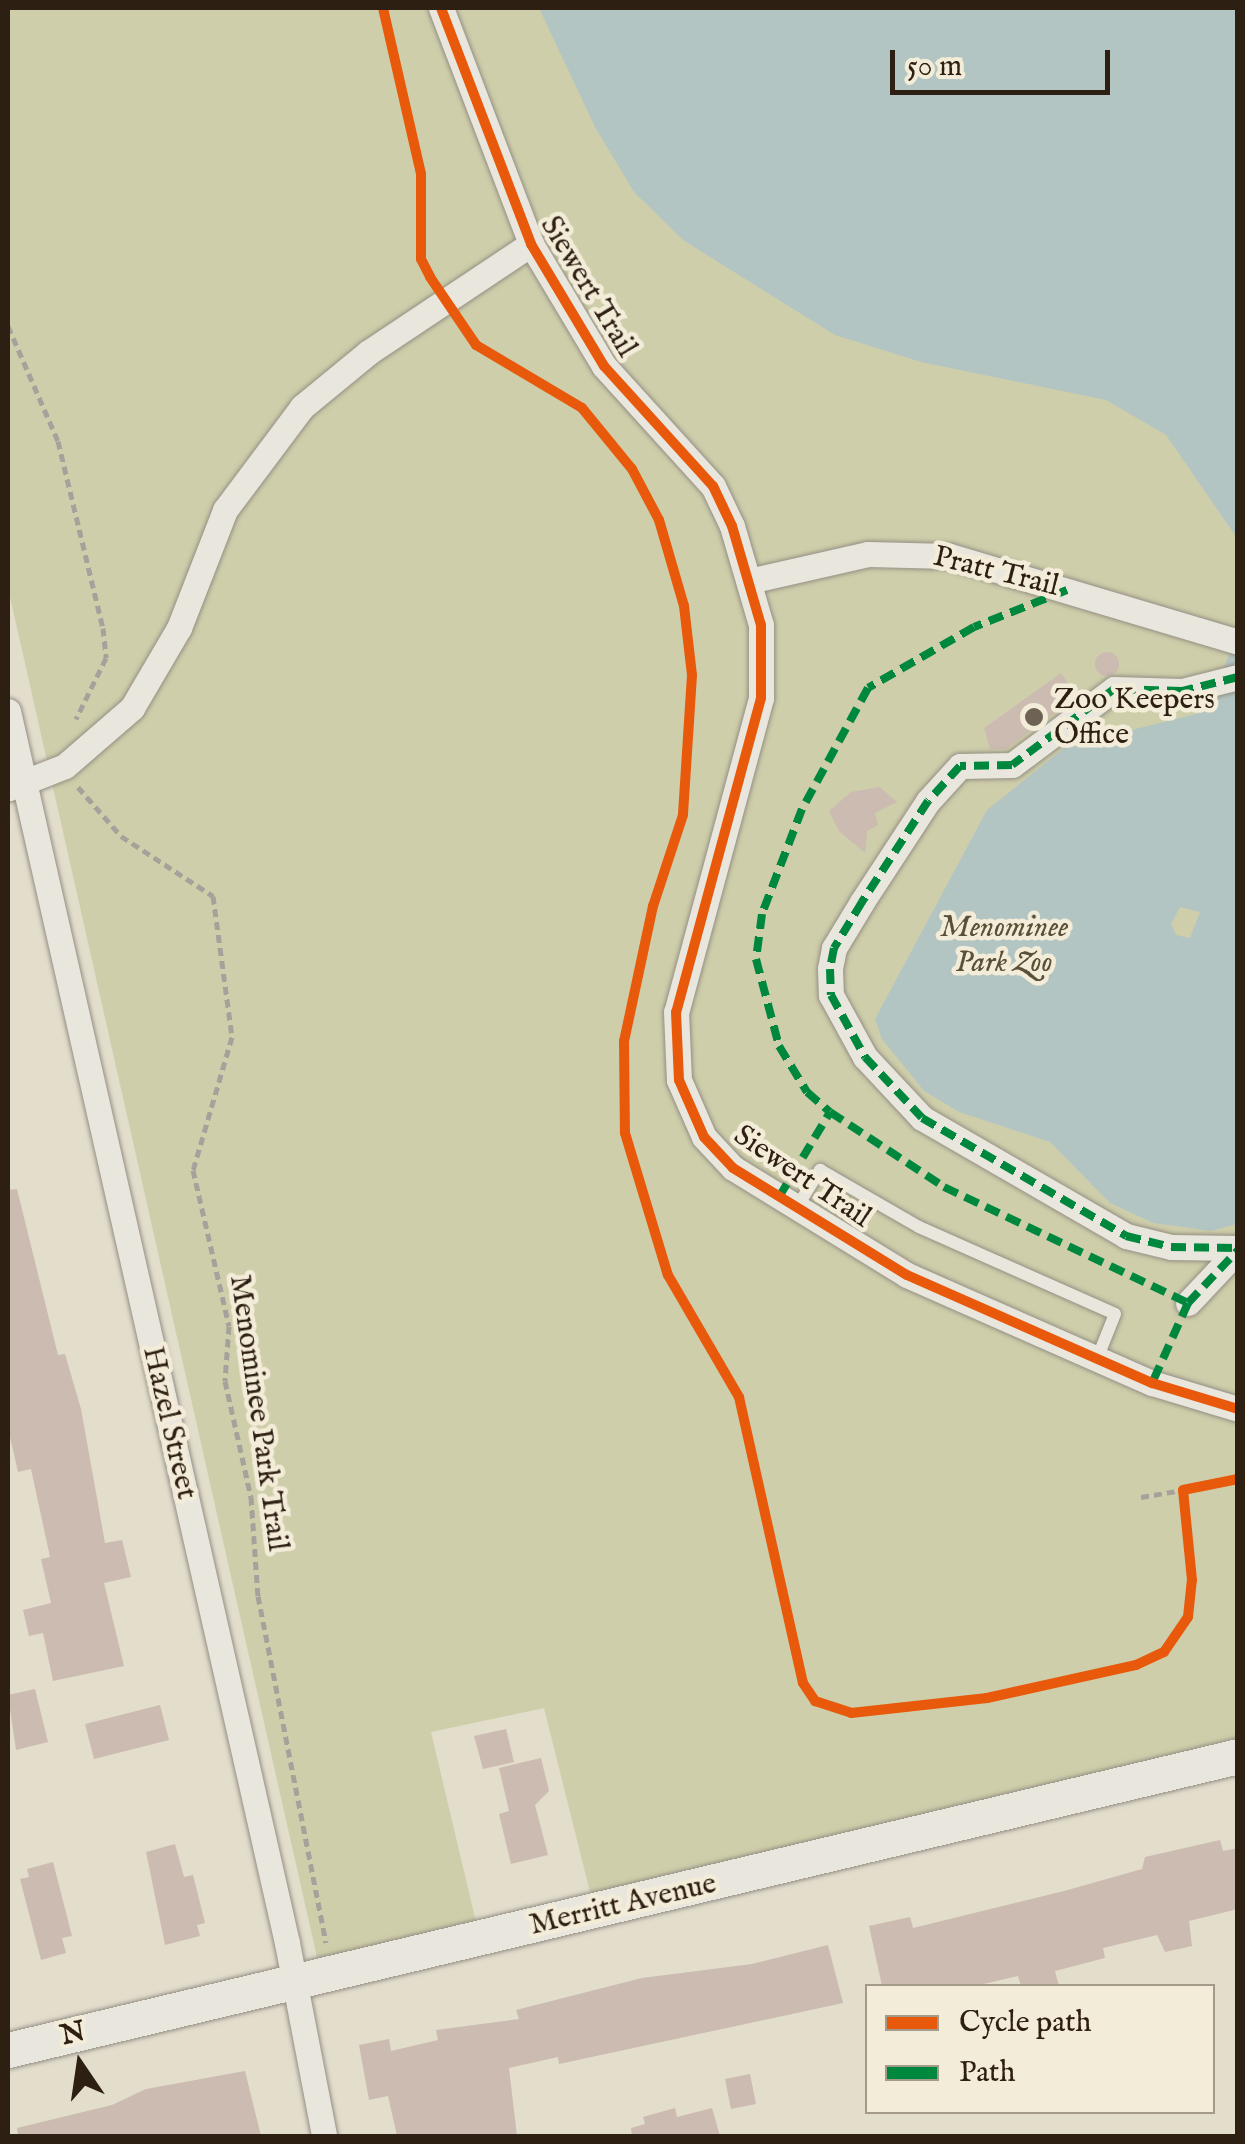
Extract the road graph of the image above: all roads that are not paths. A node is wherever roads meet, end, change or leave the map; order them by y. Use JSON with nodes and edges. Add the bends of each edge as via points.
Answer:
{"nodes":[{"id":1,"x":441,"y":8,"type":"edge"},
{"id":2,"x":531,"y":244,"type":"junction"},
{"id":3,"x":750,"y":580,"type":"junction"},
{"id":4,"x":1235,"y":642,"type":"edge"},
{"id":5,"x":1238,"y":677,"type":"edge"},
{"id":6,"x":8,"y":711,"type":"edge"},
{"id":7,"x":16,"y":786,"type":"edge"},
{"id":8,"x":796,"y":1207,"type":"junction"},
{"id":9,"x":1238,"y":1249,"type":"edge"},
{"id":10,"x":1188,"y":1302,"type":"dead end"},
{"id":11,"x":1098,"y":1359,"type":"junction"},
{"id":12,"x":1238,"y":1408,"type":"edge"},
{"id":13,"x":1238,"y":1756,"type":"edge"},
{"id":14,"x":293,"y":1982,"type":"junction"},
{"id":15,"x":8,"y":2050,"type":"edge"},
{"id":16,"x":324,"y":2136,"type":"edge"}],
"edges":[{"from":1,"to":2,"type":"street","name":"Siewert Trail"},
{"from":2,"to":3,"type":"street","name":"Siewert Trail","via":[[604,366],[713,486]]},
{"from":2,"to":7,"type":"street","via":[[369,352],[302,407],[225,510],[158,672],[114,729],[72,762]]},
{"from":3,"to":4,"type":"street","name":"Pratt Trail","via":[[868,554],[950,556]]},
{"from":3,"to":8,"type":"street","name":"Siewert Trail","via":[[761,625],[762,698],[683,975],[675,1049],[679,1080],[704,1137],[733,1168]]},
{"from":5,"to":9,"type":"street","via":[[1197,688],[1114,689],[1012,764],[960,766],[928,802],[843,933],[830,982],[878,1077],[922,1118],[1126,1236],[1171,1247]]},
{"from":6,"to":7,"type":"street","name":"Hazel Street"},
{"from":7,"to":14,"type":"street","name":"Hazel Street"},
{"from":8,"to":11,"type":"street","name":"Siewert Trail","via":[[907,1274]]},
{"from":8,"to":11,"type":"lane","via":[[820,1170],[918,1227],[1115,1314]]},
{"from":9,"to":10,"type":"street"},
{"from":11,"to":12,"type":"street","name":"Siewert Trail"},
{"from":13,"to":14,"type":"street","name":"Merritt Avenue"},
{"from":14,"to":15,"type":"street","name":"Merritt Avenue"},
{"from":14,"to":16,"type":"street","name":"Hazel Street"}]}
